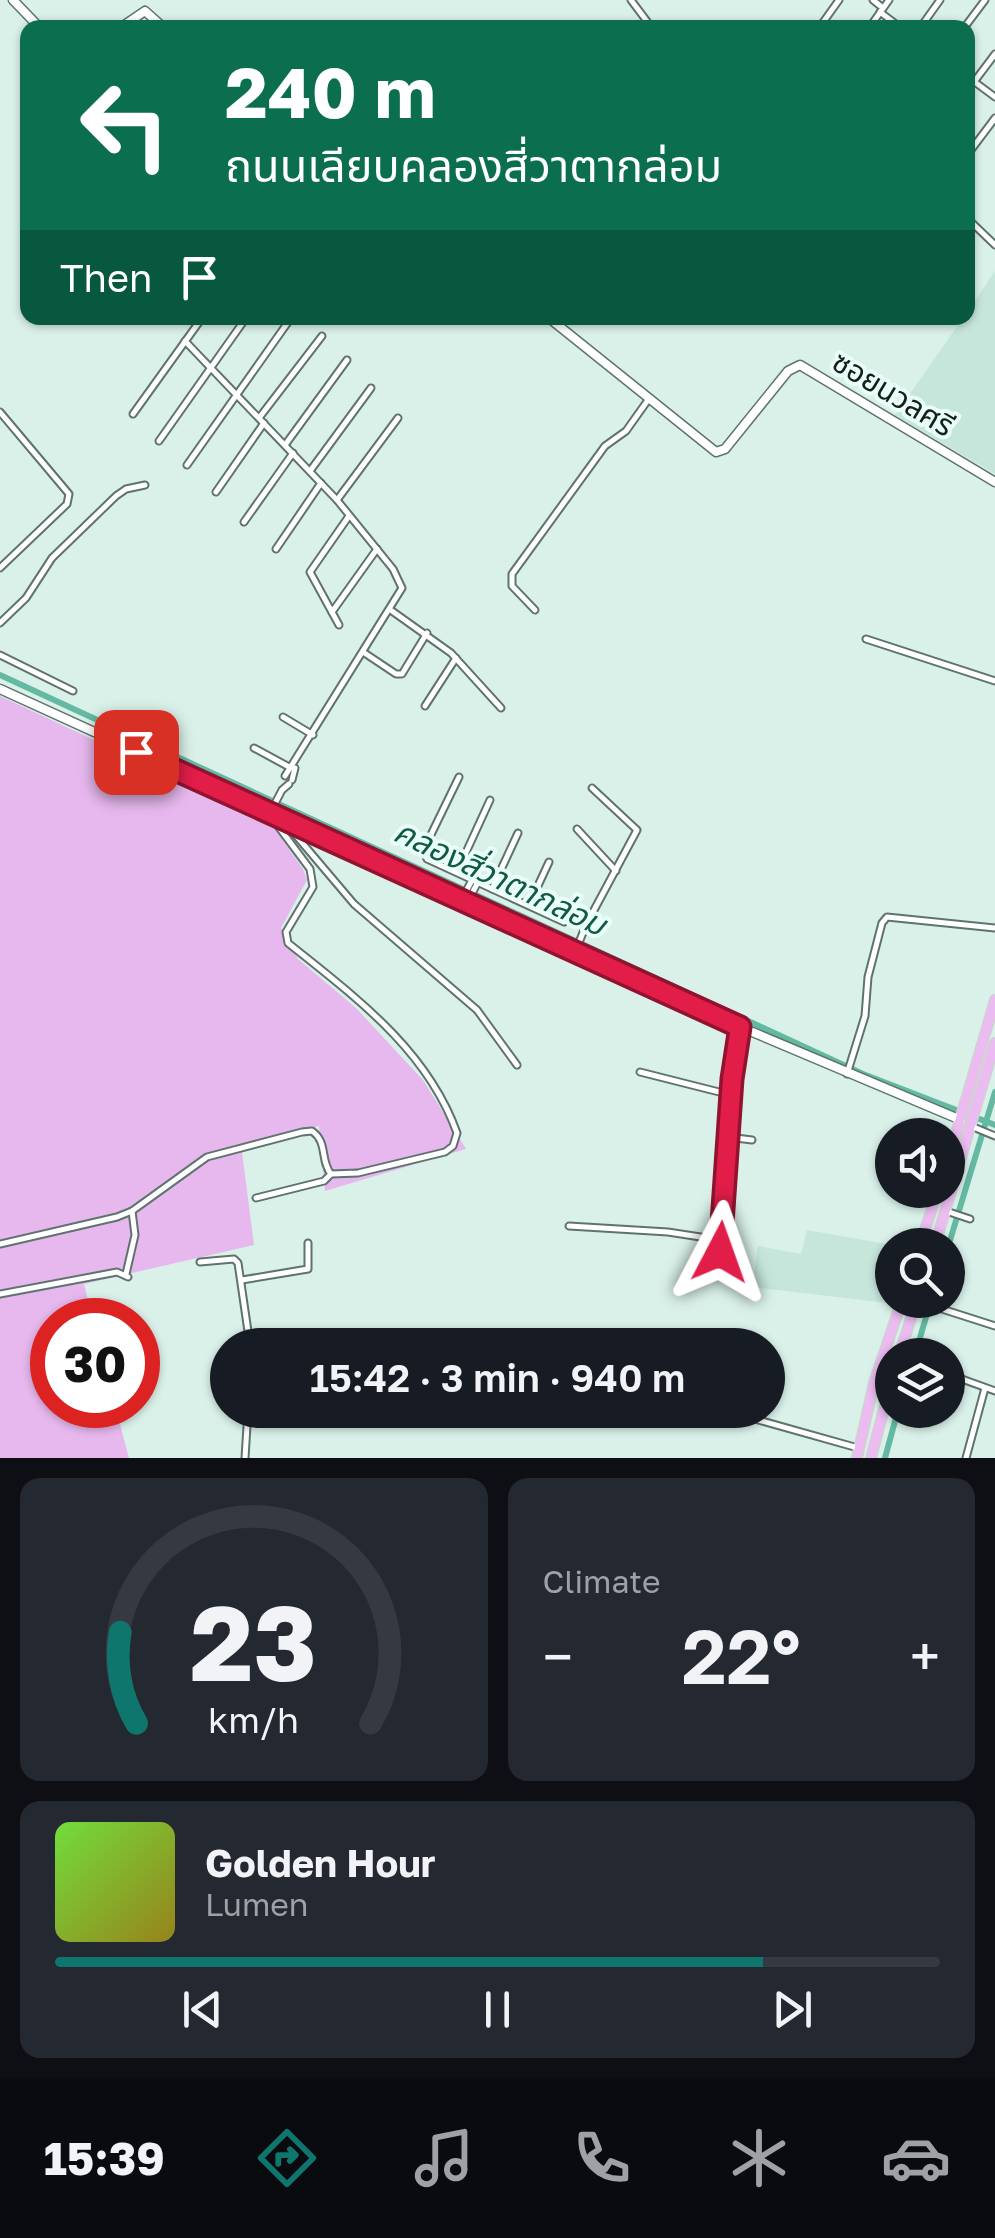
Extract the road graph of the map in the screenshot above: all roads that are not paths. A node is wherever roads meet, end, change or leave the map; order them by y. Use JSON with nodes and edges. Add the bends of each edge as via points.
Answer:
{"nodes":[{"id":1,"x":13,"y":0,"type":"edge"},
{"id":2,"x":873,"y":0,"type":"edge"},
{"id":3,"x":889,"y":0,"type":"edge"},
{"id":4,"x":882,"y":10,"type":"junction"},
{"id":5,"x":32,"y":20,"type":"edge"},
{"id":6,"x":131,"y":20,"type":"edge"},
{"id":7,"x":155,"y":20,"type":"edge"},
{"id":8,"x":875,"y":20,"type":"edge"},
{"id":9,"x":892,"y":20,"type":"edge"},
{"id":10,"x":995,"y":54,"type":"edge"},
{"id":11,"x":975,"y":76,"type":"edge"},
{"id":12,"x":995,"y":118,"type":"edge"},
{"id":13,"x":975,"y":145,"type":"edge"},
{"id":14,"x":975,"y":226,"type":"edge"},
{"id":15,"x":995,"y":245,"type":"edge"},
{"id":16,"x":197,"y":325,"type":"edge"},
{"id":17,"x":241,"y":325,"type":"edge"},
{"id":18,"x":286,"y":325,"type":"edge"},
{"id":19,"x":557,"y":325,"type":"edge"},
{"id":20,"x":322,"y":336,"type":"dead end"},
{"id":21,"x":185,"y":341,"type":"junction"},
{"id":22,"x":348,"y":360,"type":"dead end"},
{"id":23,"x":210,"y":366,"type":"junction"},
{"id":24,"x":371,"y":388,"type":"dead end"},
{"id":25,"x":235,"y":393,"type":"junction"},
{"id":26,"x":648,"y":400,"type":"junction"},
{"id":27,"x":0,"y":412,"type":"edge"},
{"id":28,"x":133,"y":414,"type":"dead end"},
{"id":29,"x":398,"y":418,"type":"dead end"},
{"id":30,"x":262,"y":421,"type":"junction"},
{"id":31,"x":159,"y":441,"type":"dead end"},
{"id":32,"x":285,"y":444,"type":"junction"},
{"id":33,"x":293,"y":453,"type":"junction"},
{"id":34,"x":187,"y":466,"type":"dead end"},
{"id":35,"x":310,"y":471,"type":"junction"},
{"id":36,"x":995,"y":482,"type":"edge"},
{"id":37,"x":321,"y":483,"type":"junction"},
{"id":38,"x":145,"y":485,"type":"dead end"},
{"id":39,"x":216,"y":492,"type":"dead end"},
{"id":40,"x":336,"y":500,"type":"junction"},
{"id":41,"x":349,"y":516,"type":"junction"},
{"id":42,"x":244,"y":522,"type":"dead end"},
{"id":43,"x":276,"y":548,"type":"dead end"},
{"id":44,"x":376,"y":550,"type":"junction"},
{"id":45,"x":0,"y":568,"type":"edge"},
{"id":46,"x":391,"y":610,"type":"junction"},
{"id":47,"x":535,"y":610,"type":"dead end"},
{"id":48,"x":332,"y":612,"type":"junction"},
{"id":49,"x":0,"y":623,"type":"edge"},
{"id":50,"x":339,"y":625,"type":"dead end"},
{"id":51,"x":427,"y":633,"type":"junction"},
{"id":52,"x":866,"y":639,"type":"dead end"},
{"id":53,"x":363,"y":652,"type":"junction"},
{"id":54,"x":0,"y":655,"type":"edge"},
{"id":55,"x":456,"y":658,"type":"junction"},
{"id":56,"x":995,"y":681,"type":"edge"},
{"id":57,"x":0,"y":689,"type":"edge"},
{"id":58,"x":73,"y":692,"type":"dead end"},
{"id":59,"x":426,"y":706,"type":"dead end"},
{"id":60,"x":501,"y":708,"type":"dead end"},
{"id":61,"x":282,"y":717,"type":"dead end"},
{"id":62,"x":314,"y":735,"type":"junction"},
{"id":63,"x":254,"y":748,"type":"dead end"},
{"id":64,"x":294,"y":768,"type":"junction"},
{"id":65,"x":459,"y":778,"type":"dead end"},
{"id":66,"x":592,"y":788,"type":"dead end"},
{"id":67,"x":490,"y":800,"type":"dead end"},
{"id":68,"x":272,"y":814,"type":"junction"},
{"id":69,"x":578,"y":829,"type":"dead end"},
{"id":70,"x":518,"y":834,"type":"dead end"},
{"id":71,"x":549,"y":862,"type":"dead end"},
{"id":72,"x":616,"y":871,"type":"junction"},
{"id":73,"x":457,"y":872,"type":"junction"},
{"id":74,"x":473,"y":884,"type":"junction"},
{"id":75,"x":492,"y":889,"type":"junction"},
{"id":76,"x":466,"y":898,"type":"junction"},
{"id":77,"x":576,"y":899,"type":"dead end"},
{"id":78,"x":529,"y":905,"type":"junction"},
{"id":79,"x":995,"y":928,"type":"edge"},
{"id":80,"x":577,"y":948,"type":"junction"},
{"id":81,"x":995,"y":1000,"type":"edge"},
{"id":82,"x":740,"y":1027,"type":"junction"},
{"id":83,"x":995,"y":1042,"type":"edge"},
{"id":84,"x":516,"y":1065,"type":"dead end"},
{"id":85,"x":640,"y":1072,"type":"dead end"},
{"id":86,"x":848,"y":1072,"type":"junction"},
{"id":87,"x":731,"y":1094,"type":"junction"},
{"id":88,"x":973,"y":1098,"type":"junction"},
{"id":89,"x":969,"y":1122,"type":"junction"},
{"id":90,"x":965,"y":1129,"type":"edge"},
{"id":91,"x":995,"y":1136,"type":"edge"},
{"id":92,"x":728,"y":1137,"type":"junction"},
{"id":93,"x":752,"y":1140,"type":"dead end"},
{"id":94,"x":331,"y":1174,"type":"junction"},
{"id":95,"x":256,"y":1198,"type":"dead end"},
{"id":96,"x":132,"y":1211,"type":"junction"},
{"id":97,"x":951,"y":1213,"type":"junction"},
{"id":98,"x":967,"y":1218,"type":"dead end"},
{"id":99,"x":569,"y":1226,"type":"dead end"},
{"id":100,"x":944,"y":1228,"type":"edge"},
{"id":101,"x":720,"y":1240,"type":"junction"},
{"id":102,"x":308,"y":1242,"type":"dead end"},
{"id":103,"x":0,"y":1244,"type":"edge"},
{"id":104,"x":720,"y":1252,"type":"dead end"},
{"id":105,"x":200,"y":1262,"type":"dead end"},
{"id":106,"x":242,"y":1280,"type":"junction"},
{"id":107,"x":0,"y":1294,"type":"edge"},
{"id":108,"x":965,"y":1317,"type":"edge"},
{"id":109,"x":896,"y":1318,"type":"edge"},
{"id":110,"x":995,"y":1326,"type":"edge"},
{"id":111,"x":248,"y":1328,"type":"edge"},
{"id":112,"x":965,"y":1380,"type":"edge"},
{"id":113,"x":985,"y":1388,"type":"junction"},
{"id":114,"x":995,"y":1391,"type":"edge"},
{"id":115,"x":247,"y":1428,"type":"edge"},
{"id":116,"x":779,"y":1428,"type":"edge"},
{"id":117,"x":879,"y":1428,"type":"edge"},
{"id":118,"x":857,"y":1453,"type":"edge"},
{"id":119,"x":245,"y":1458,"type":"edge"},
{"id":120,"x":871,"y":1458,"type":"edge"},
{"id":121,"x":966,"y":1458,"type":"edge"}],
"edges":[{"from":1,"to":5,"type":"street"},
{"from":2,"to":4,"type":"street"},
{"from":3,"to":4,"type":"street"},
{"from":4,"to":8,"type":"street"},
{"from":4,"to":9,"type":"street"},
{"from":6,"to":7,"type":"street","via":[[144,10]]},
{"from":10,"to":11,"type":"street"},
{"from":12,"to":13,"type":"street"},
{"from":14,"to":15,"type":"street"},
{"from":16,"to":21,"type":"street"},
{"from":17,"to":23,"type":"street"},
{"from":18,"to":25,"type":"street"},
{"from":19,"to":26,"type":"street","name":"ซอยนวลศรี"},
{"from":20,"to":30,"type":"street"},
{"from":21,"to":23,"type":"street"},
{"from":21,"to":28,"type":"street"},
{"from":22,"to":32,"type":"street"},
{"from":23,"to":25,"type":"street"},
{"from":23,"to":31,"type":"street"},
{"from":24,"to":35,"type":"street"},
{"from":25,"to":30,"type":"street"},
{"from":25,"to":34,"type":"street"},
{"from":26,"to":36,"type":"street","name":"ซอยนวลศรี","via":[[721,453],[800,365]]},
{"from":26,"to":47,"type":"street","via":[[605,446],[512,574],[512,586]]},
{"from":27,"to":45,"type":"street","via":[[70,494]]},
{"from":29,"to":40,"type":"street"},
{"from":30,"to":32,"type":"street"},
{"from":30,"to":39,"type":"street"},
{"from":32,"to":33,"type":"street"},
{"from":33,"to":35,"type":"street"},
{"from":33,"to":42,"type":"street"},
{"from":35,"to":37,"type":"street"},
{"from":37,"to":40,"type":"street"},
{"from":37,"to":43,"type":"street"},
{"from":38,"to":49,"type":"street","via":[[116,496],[52,558]]},
{"from":40,"to":41,"type":"street"},
{"from":41,"to":44,"type":"street"},
{"from":41,"to":48,"type":"street","via":[[310,572]]},
{"from":44,"to":46,"type":"street","via":[[402,588]]},
{"from":44,"to":48,"type":"street"},
{"from":46,"to":51,"type":"street"},
{"from":46,"to":53,"type":"street"},
{"from":48,"to":50,"type":"street"},
{"from":51,"to":53,"type":"street","via":[[402,674]]},
{"from":51,"to":55,"type":"street"},
{"from":52,"to":56,"type":"street"},
{"from":53,"to":62,"type":"street"},
{"from":54,"to":58,"type":"street"},
{"from":55,"to":59,"type":"street"},
{"from":55,"to":60,"type":"street"},
{"from":57,"to":68,"type":"street"},
{"from":61,"to":62,"type":"street"},
{"from":62,"to":64,"type":"street"},
{"from":63,"to":64,"type":"street"},
{"from":64,"to":68,"type":"street"},
{"from":65,"to":73,"type":"street","via":[[424,848],[427,859]]},
{"from":66,"to":72,"type":"street","via":[[637,830]]},
{"from":67,"to":73,"type":"street"},
{"from":68,"to":76,"type":"street"},
{"from":68,"to":84,"type":"street","via":[[354,904],[476,1010]]},
{"from":68,"to":94,"type":"street","via":[[314,879],[286,932],[288,944],[390,1028],[458,1133],[446,1152]]},
{"from":69,"to":72,"type":"street"},
{"from":70,"to":75,"type":"street"},
{"from":71,"to":78,"type":"street"},
{"from":72,"to":80,"type":"street"},
{"from":73,"to":74,"type":"street"},
{"from":74,"to":75,"type":"street"},
{"from":74,"to":76,"type":"street"},
{"from":75,"to":78,"type":"street"},
{"from":76,"to":80,"type":"street"},
{"from":77,"to":78,"type":"street","via":[[564,922]]},
{"from":79,"to":86,"type":"street","via":[[887,918]]},
{"from":80,"to":82,"type":"street"},
{"from":81,"to":88,"type":"main road"},
{"from":82,"to":86,"type":"street"},
{"from":82,"to":87,"type":"street"},
{"from":83,"to":88,"type":"main road"},
{"from":85,"to":87,"type":"street"},
{"from":86,"to":89,"type":"street"},
{"from":87,"to":92,"type":"street"},
{"from":88,"to":89,"type":"main road"},
{"from":89,"to":90,"type":"main road"},
{"from":89,"to":91,"type":"street"},
{"from":89,"to":97,"type":"main road"},
{"from":92,"to":93,"type":"street"},
{"from":92,"to":101,"type":"street"},
{"from":94,"to":95,"type":"street"},
{"from":94,"to":96,"type":"street","via":[[321,1140],[315,1132],[302,1132],[206,1157]]},
{"from":96,"to":103,"type":"street"},
{"from":96,"to":107,"type":"street","via":[[127,1275]]},
{"from":97,"to":98,"type":"street"},
{"from":97,"to":100,"type":"main road"},
{"from":99,"to":101,"type":"street"},
{"from":101,"to":104,"type":"street"},
{"from":102,"to":106,"type":"street","via":[[308,1269]]},
{"from":105,"to":106,"type":"street","via":[[234,1259]]},
{"from":106,"to":111,"type":"street"},
{"from":108,"to":110,"type":"street"},
{"from":109,"to":118,"type":"main road"},
{"from":112,"to":113,"type":"street"},
{"from":113,"to":114,"type":"street"},
{"from":113,"to":121,"type":"street"},
{"from":115,"to":119,"type":"street"},
{"from":116,"to":118,"type":"street"},
{"from":117,"to":120,"type":"main road"}]}
